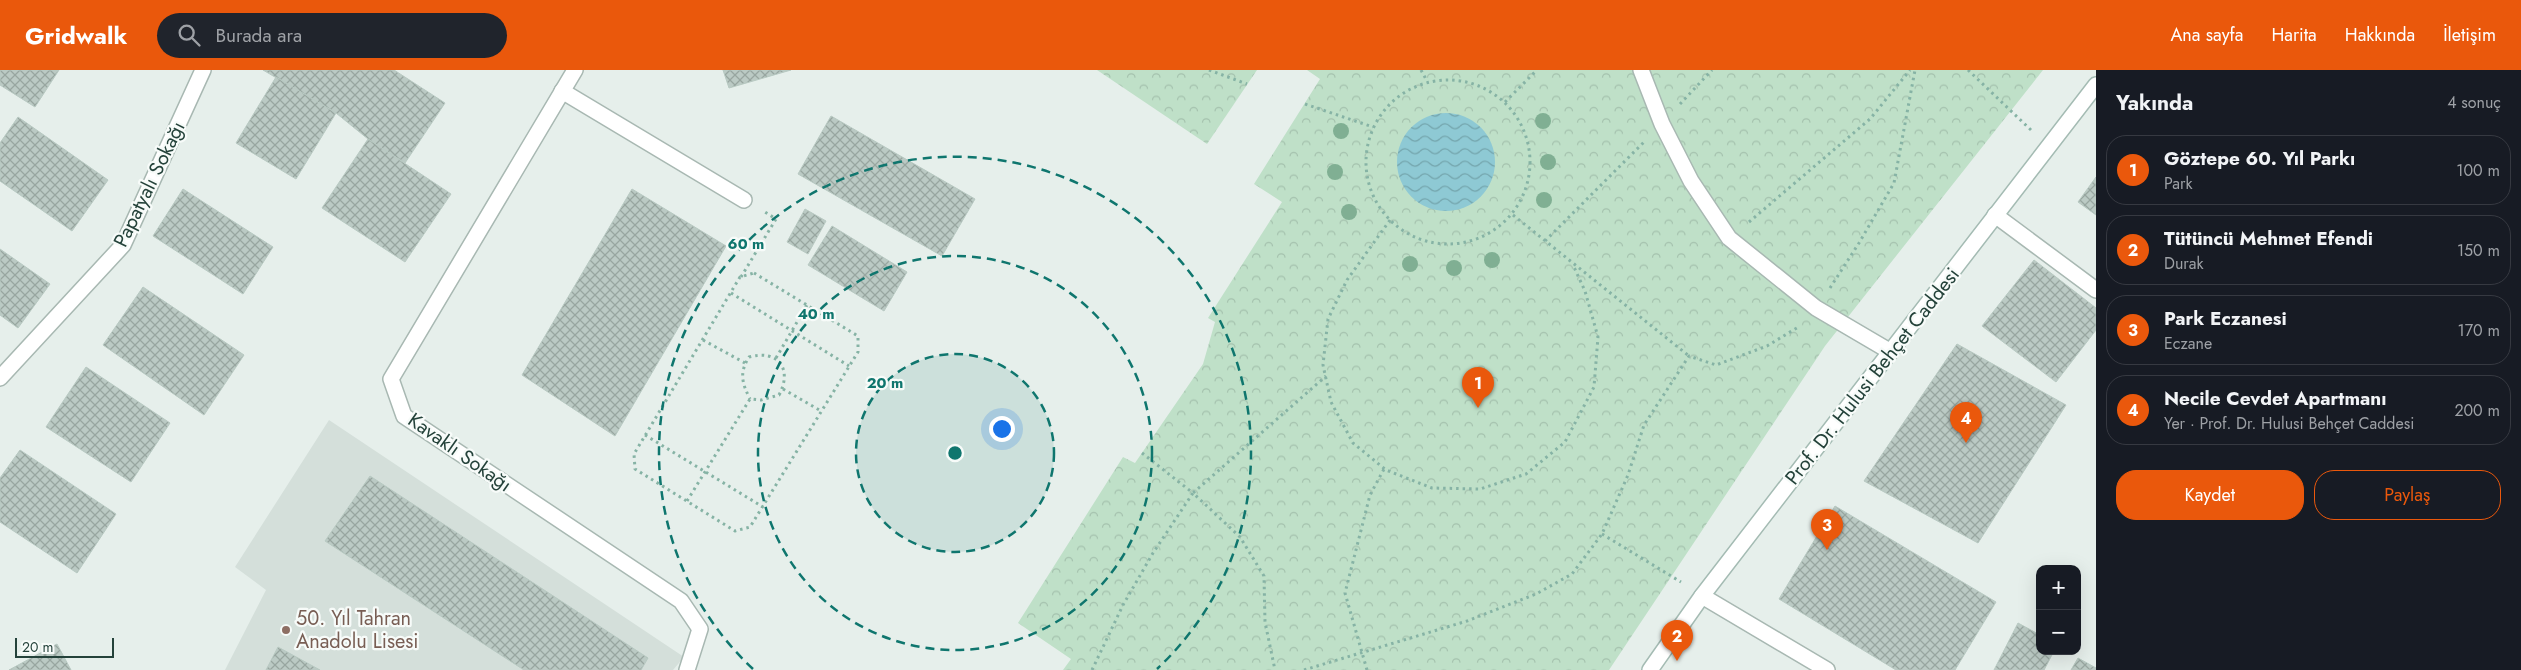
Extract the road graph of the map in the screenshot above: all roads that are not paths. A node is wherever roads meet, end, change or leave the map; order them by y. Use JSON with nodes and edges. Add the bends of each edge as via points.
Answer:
{"nodes":[{"id":1,"x":203,"y":70,"type":"edge"},
{"id":2,"x":575,"y":70,"type":"edge"},
{"id":3,"x":1641,"y":70,"type":"edge"},
{"id":4,"x":2096,"y":85,"type":"edge"},
{"id":5,"x":562,"y":91,"type":"junction"},
{"id":6,"x":744,"y":200,"type":"road end"},
{"id":7,"x":1995,"y":215,"type":"junction"},
{"id":8,"x":2096,"y":290,"type":"edge"},
{"id":9,"x":1891,"y":352,"type":"junction"},
{"id":10,"x":0,"y":378,"type":"edge"},
{"id":11,"x":1702,"y":596,"type":"junction"},
{"id":12,"x":688,"y":670,"type":"edge"},
{"id":13,"x":1650,"y":670,"type":"edge"},
{"id":14,"x":1827,"y":670,"type":"edge"}],
"edges":[{"from":1,"to":10,"type":"street","name":"Papatyalı Sokağı","via":[[123,246]]},
{"from":2,"to":5,"type":"street","name":"Kavaklı Sokağı"},
{"from":3,"to":9,"type":"street","via":[[1662,124],[1691,182],[1729,238],[1816,308]]},
{"from":4,"to":7,"type":"street","name":"Prof. Dr. Hulusi Behçet Caddesi"},
{"from":5,"to":6,"type":"street"},
{"from":5,"to":12,"type":"street","name":"Kavaklı Sokağı","via":[[391,379],[404,416],[681,600],[700,629]]},
{"from":7,"to":8,"type":"street"},
{"from":7,"to":9,"type":"street","name":"Prof. Dr. Hulusi Behçet Caddesi"},
{"from":9,"to":11,"type":"street","name":"Prof. Dr. Hulusi Behçet Caddesi"},
{"from":11,"to":13,"type":"street","name":"Prof. Dr. Hulusi Behçet Caddesi"},
{"from":11,"to":14,"type":"street"}]}
